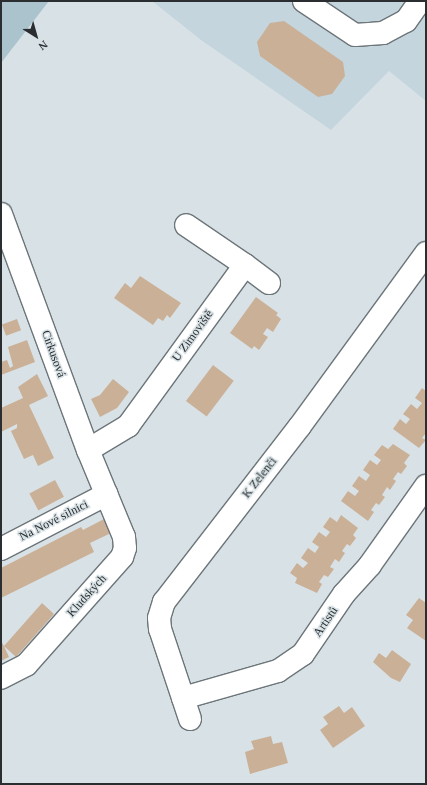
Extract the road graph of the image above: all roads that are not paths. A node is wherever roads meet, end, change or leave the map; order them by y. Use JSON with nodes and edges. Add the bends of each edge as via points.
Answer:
{"nodes":[{"id":1,"x":304,"y":1,"type":"edge"},
{"id":2,"x":420,"y":1,"type":"edge"},
{"id":3,"x":1,"y":214,"type":"edge"},
{"id":4,"x":186,"y":225,"type":"dead end"},
{"id":5,"x":5,"y":241,"type":"edge"},
{"id":6,"x":426,"y":253,"type":"edge"},
{"id":7,"x":244,"y":265,"type":"junction"},
{"id":8,"x":269,"y":283,"type":"dead end"},
{"id":9,"x":88,"y":450,"type":"junction"},
{"id":10,"x":426,"y":486,"type":"edge"},
{"id":11,"x":107,"y":494,"type":"junction"},
{"id":12,"x":1,"y":549,"type":"edge"},
{"id":13,"x":1,"y":678,"type":"edge"},
{"id":14,"x":183,"y":698,"type":"junction"},
{"id":15,"x":190,"y":719,"type":"dead end"}],
"edges":[{"from":1,"to":2,"type":"street","via":[[355,35],[383,33],[406,21]]},
{"from":3,"to":5,"type":"street","name":"Cirkusová"},
{"from":4,"to":7,"type":"street"},
{"from":5,"to":9,"type":"street","name":"Cirkusová"},
{"from":6,"to":14,"type":"street","name":"K Zelenči","via":[[300,426],[164,602],[159,618],[160,628]]},
{"from":7,"to":8,"type":"street"},
{"from":7,"to":9,"type":"street","name":"U Zimoviště","via":[[128,426]]},
{"from":9,"to":11,"type":"street","name":"Cirkusová"},
{"from":10,"to":14,"type":"street","name":"Artistů","via":[[370,565],[344,594],[303,654],[278,671]]},
{"from":11,"to":12,"type":"street","name":"Na Nové silnici"},
{"from":11,"to":13,"type":"street","name":"Kludských","via":[[124,537],[125,548],[122,557],[26,665]]},
{"from":14,"to":15,"type":"street","name":"K Zelenči"}]}
